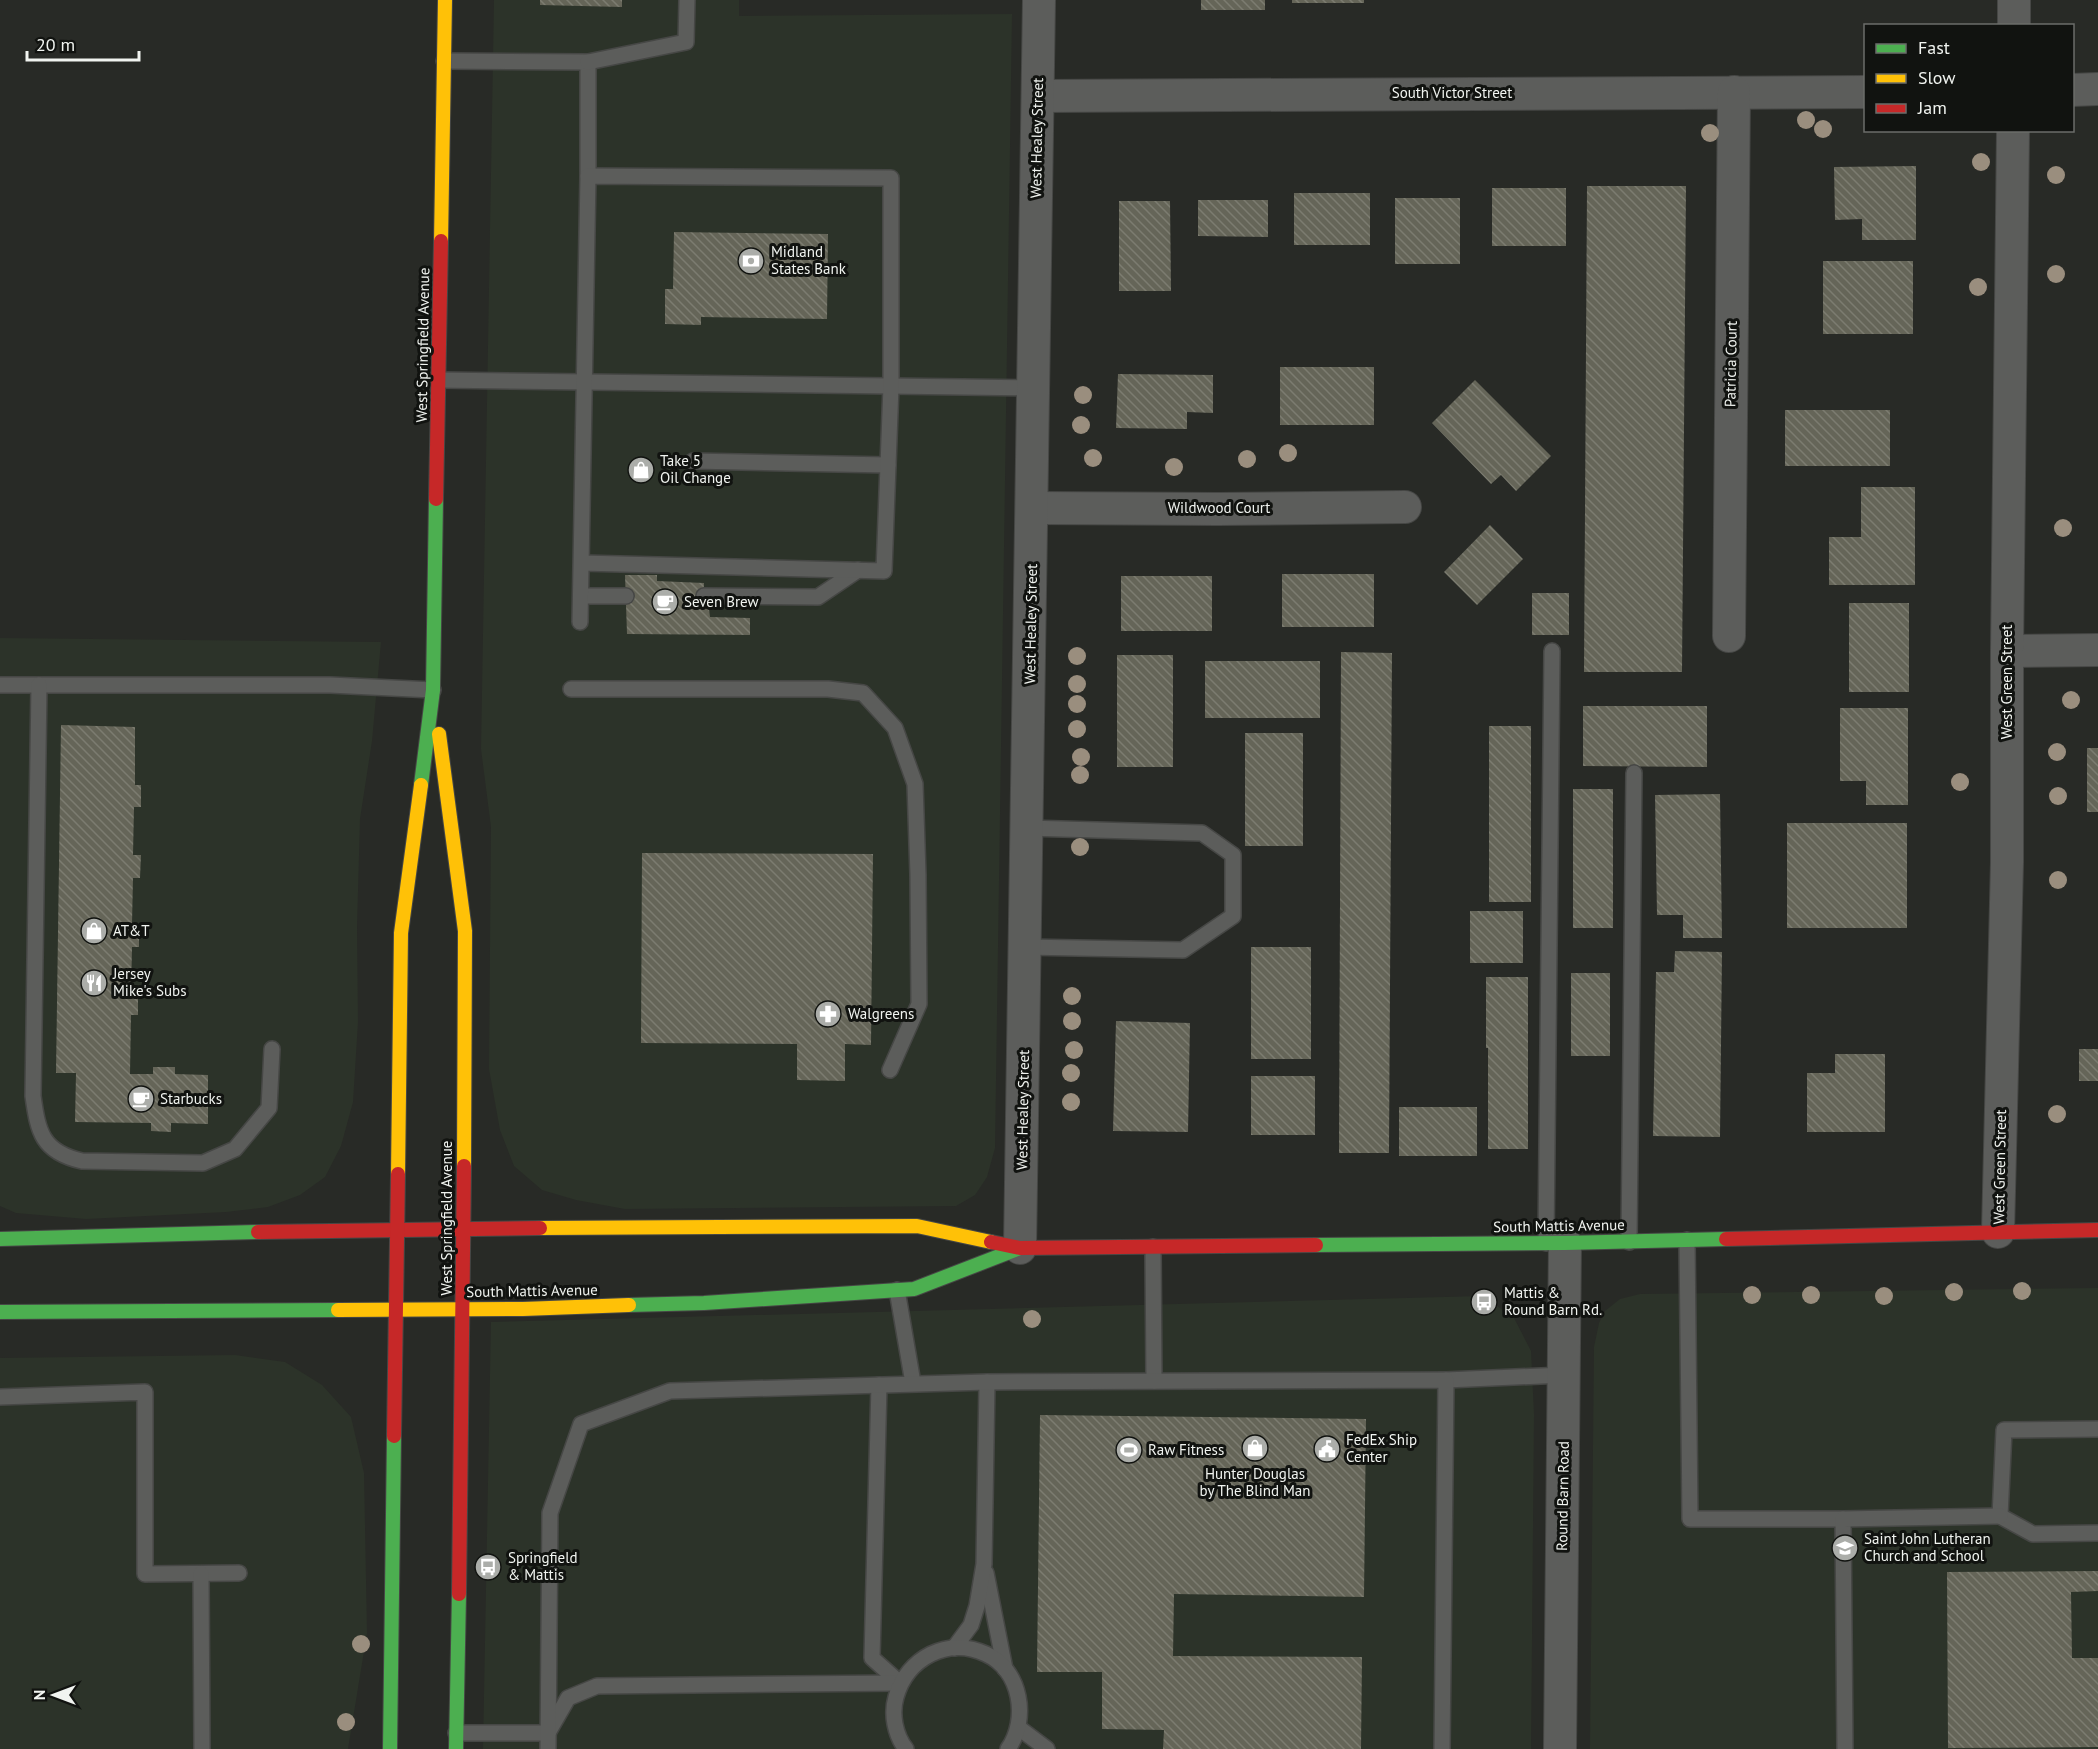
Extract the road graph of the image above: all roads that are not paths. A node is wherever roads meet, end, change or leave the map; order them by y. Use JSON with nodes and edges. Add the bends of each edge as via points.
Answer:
{"nodes":[{"id":1,"x":445,"y":0,"type":"edge"},
{"id":2,"x":687,"y":0,"type":"edge"},
{"id":3,"x":1040,"y":0,"type":"edge"},
{"id":4,"x":2014,"y":0,"type":"edge"},
{"id":5,"x":2014,"y":24,"type":"edge"},
{"id":6,"x":444,"y":60,"type":"junction"},
{"id":7,"x":588,"y":62,"type":"junction"},
{"id":8,"x":2074,"y":90,"type":"edge"},
{"id":9,"x":2098,"y":90,"type":"edge"},
{"id":10,"x":1734,"y":92,"type":"junction"},
{"id":11,"x":1864,"y":92,"type":"edge"},
{"id":12,"x":1038,"y":96,"type":"junction"},
{"id":13,"x":2013,"y":132,"type":"edge"},
{"id":14,"x":588,"y":176,"type":"junction"},
{"id":15,"x":440,"y":380,"type":"junction"},
{"id":16,"x":585,"y":382,"type":"junction"},
{"id":17,"x":891,"y":386,"type":"junction"},
{"id":18,"x":1034,"y":388,"type":"junction"},
{"id":19,"x":693,"y":461,"type":"dead end"},
{"id":20,"x":888,"y":465,"type":"junction"},
{"id":21,"x":1405,"y":507,"type":"dead end"},
{"id":22,"x":1033,"y":508,"type":"junction"},
{"id":23,"x":582,"y":563,"type":"junction"},
{"id":24,"x":858,"y":570,"type":"junction"},
{"id":25,"x":581,"y":596,"type":"junction"},
{"id":26,"x":626,"y":596,"type":"dead end"},
{"id":27,"x":704,"y":596,"type":"dead end"},
{"id":28,"x":580,"y":621,"type":"dead end"},
{"id":29,"x":1729,"y":636,"type":"dead end"},
{"id":30,"x":2098,"y":650,"type":"edge"},
{"id":31,"x":1552,"y":651,"type":"dead end"},
{"id":32,"x":2007,"y":651,"type":"junction"},
{"id":33,"x":0,"y":685,"type":"edge"},
{"id":34,"x":39,"y":685,"type":"junction"},
{"id":35,"x":571,"y":689,"type":"dead end"},
{"id":36,"x":433,"y":690,"type":"junction"},
{"id":37,"x":1634,"y":773,"type":"dead end"},
{"id":38,"x":1027,"y":828,"type":"junction"},
{"id":39,"x":1025,"y":947,"type":"junction"},
{"id":40,"x":272,"y":1049,"type":"dead end"},
{"id":41,"x":890,"y":1071,"type":"dead end"},
{"id":42,"x":464,"y":1230,"type":"junction"},
{"id":43,"x":2098,"y":1230,"type":"edge"},
{"id":44,"x":398,"y":1231,"type":"junction"},
{"id":45,"x":1998,"y":1233,"type":"junction"},
{"id":46,"x":0,"y":1239,"type":"edge"},
{"id":47,"x":1687,"y":1240,"type":"junction"},
{"id":48,"x":1629,"y":1242,"type":"junction"},
{"id":49,"x":1556,"y":1243,"type":"junction"},
{"id":50,"x":1153,"y":1247,"type":"junction"},
{"id":51,"x":1020,"y":1248,"type":"junction"},
{"id":52,"x":897,"y":1290,"type":"junction"},
{"id":53,"x":396,"y":1309,"type":"junction"},
{"id":54,"x":463,"y":1309,"type":"junction"},
{"id":55,"x":0,"y":1312,"type":"edge"},
{"id":56,"x":1564,"y":1375,"type":"junction"},
{"id":57,"x":1446,"y":1380,"type":"junction"},
{"id":58,"x":1154,"y":1381,"type":"junction"},
{"id":59,"x":987,"y":1382,"type":"junction"},
{"id":60,"x":913,"y":1383,"type":"junction"},
{"id":61,"x":879,"y":1385,"type":"junction"},
{"id":62,"x":0,"y":1396,"type":"edge"},
{"id":63,"x":2098,"y":1429,"type":"edge"},
{"id":64,"x":2000,"y":1516,"type":"junction"},
{"id":65,"x":1843,"y":1518,"type":"junction"},
{"id":66,"x":2098,"y":1533,"type":"edge"},
{"id":67,"x":984,"y":1564,"type":"junction"},
{"id":68,"x":239,"y":1573,"type":"dead end"},
{"id":69,"x":201,"y":1574,"type":"junction"},
{"id":70,"x":954,"y":1648,"type":"junction"},
{"id":71,"x":1005,"y":1670,"type":"junction"},
{"id":72,"x":900,"y":1683,"type":"junction"},
{"id":73,"x":1019,"y":1728,"type":"junction"},
{"id":74,"x":456,"y":1733,"type":"junction"},
{"id":75,"x":548,"y":1733,"type":"junction"},
{"id":76,"x":202,"y":1749,"type":"edge"},
{"id":77,"x":390,"y":1749,"type":"edge"},
{"id":78,"x":456,"y":1749,"type":"edge"},
{"id":79,"x":548,"y":1749,"type":"edge"},
{"id":80,"x":556,"y":1749,"type":"edge"},
{"id":81,"x":906,"y":1749,"type":"edge"},
{"id":82,"x":1008,"y":1749,"type":"edge"},
{"id":83,"x":1047,"y":1749,"type":"edge"},
{"id":84,"x":1442,"y":1749,"type":"edge"},
{"id":85,"x":1560,"y":1749,"type":"edge"},
{"id":86,"x":1845,"y":1749,"type":"edge"}],
"edges":[{"from":1,"to":6,"type":"main road","name":"West Springfield Avenue"},
{"from":2,"to":7,"type":"lane","via":[[686,42]]},
{"from":3,"to":12,"type":"street","name":"West Healey Street"},
{"from":4,"to":5,"type":"street"},
{"from":6,"to":7,"type":"lane"},
{"from":6,"to":15,"type":"main road","name":"West Springfield Avenue"},
{"from":7,"to":14,"type":"lane"},
{"from":8,"to":9,"type":"street"},
{"from":10,"to":11,"type":"street","name":"South Victor Street"},
{"from":10,"to":12,"type":"street","name":"South Victor Street"},
{"from":10,"to":29,"type":"street","name":"Patricia Court"},
{"from":12,"to":18,"type":"street","name":"West Healey Street"},
{"from":13,"to":32,"type":"street","name":"West Green Street"},
{"from":14,"to":16,"type":"lane"},
{"from":14,"to":17,"type":"lane","via":[[891,178]]},
{"from":15,"to":16,"type":"lane"},
{"from":15,"to":36,"type":"main road","name":"West Springfield Avenue"},
{"from":16,"to":17,"type":"lane"},
{"from":16,"to":23,"type":"lane"},
{"from":17,"to":18,"type":"lane"},
{"from":17,"to":20,"type":"lane"},
{"from":18,"to":22,"type":"street","name":"West Healey Street"},
{"from":19,"to":20,"type":"lane"},
{"from":20,"to":24,"type":"lane","via":[[884,571]]},
{"from":21,"to":22,"type":"street","name":"Wildwood Court"},
{"from":22,"to":38,"type":"street","name":"West Healey Street"},
{"from":23,"to":24,"type":"lane"},
{"from":23,"to":25,"type":"lane"},
{"from":24,"to":27,"type":"lane","via":[[818,597]]},
{"from":25,"to":26,"type":"lane"},
{"from":25,"to":28,"type":"lane"},
{"from":30,"to":32,"type":"street"},
{"from":31,"to":49,"type":"lane"},
{"from":32,"to":45,"type":"street","name":"West Green Street","via":[[2007,862]]},
{"from":33,"to":34,"type":"lane"},
{"from":34,"to":36,"type":"lane","via":[[330,685]]},
{"from":34,"to":40,"type":"lane","via":[[33,1096],[38,1126],[48,1144],[64,1157],[82,1161],[203,1163],[235,1149],[268,1108]]},
{"from":35,"to":41,"type":"lane","via":[[828,689],[863,693],[895,728],[915,784],[919,1004]]},
{"from":36,"to":42,"type":"main road","name":"West Springfield Avenue","via":[[465,931]]},
{"from":36,"to":44,"type":"main road","name":"West Springfield Avenue","via":[[401,933]]},
{"from":37,"to":48,"type":"lane"},
{"from":38,"to":39,"type":"street","name":"West Healey Street"},
{"from":38,"to":39,"type":"lane","via":[[1202,832],[1233,855],[1233,916],[1183,950]]},
{"from":39,"to":51,"type":"street","name":"West Healey Street"},
{"from":42,"to":44,"type":"main road","name":"South Mattis Avenue"},
{"from":42,"to":51,"type":"main road","name":"South Mattis Avenue","via":[[916,1226]]},
{"from":42,"to":54,"type":"main road","name":"West Springfield Avenue"},
{"from":43,"to":45,"type":"main road","name":"South Mattis Avenue"},
{"from":44,"to":46,"type":"main road","name":"South Mattis Avenue"},
{"from":44,"to":53,"type":"main road","name":"West Springfield Avenue"},
{"from":45,"to":47,"type":"main road","name":"South Mattis Avenue"},
{"from":47,"to":48,"type":"main road","name":"South Mattis Avenue"},
{"from":47,"to":65,"type":"lane","via":[[1690,1520]]},
{"from":48,"to":49,"type":"main road","name":"South Mattis Avenue"},
{"from":49,"to":50,"type":"main road","name":"South Mattis Avenue"},
{"from":49,"to":56,"type":"street","name":"Round Barn Road"},
{"from":50,"to":51,"type":"main road","name":"South Mattis Avenue"},
{"from":50,"to":58,"type":"lane"},
{"from":51,"to":52,"type":"main road","name":"South Mattis Avenue","via":[[914,1289]]},
{"from":52,"to":54,"type":"main road","name":"South Mattis Avenue","via":[[704,1303]]},
{"from":52,"to":60,"type":"lane"},
{"from":53,"to":54,"type":"main road","name":"South Mattis Avenue"},
{"from":53,"to":55,"type":"main road","name":"South Mattis Avenue"},
{"from":53,"to":77,"type":"main road","name":"West Springfield Avenue"},
{"from":54,"to":74,"type":"main road","name":"West Springfield Avenue"},
{"from":56,"to":57,"type":"lane"},
{"from":56,"to":85,"type":"street","name":"Round Barn Road"},
{"from":57,"to":58,"type":"lane"},
{"from":57,"to":84,"type":"lane"},
{"from":58,"to":59,"type":"lane"},
{"from":59,"to":60,"type":"lane"},
{"from":59,"to":67,"type":"lane"},
{"from":60,"to":61,"type":"lane"},
{"from":61,"to":72,"type":"lane","via":[[872,1658]]},
{"from":61,"to":75,"type":"lane","via":[[670,1391],[581,1424],[550,1513]]},
{"from":62,"to":69,"type":"lane","via":[[145,1392],[145,1574]]},
{"from":63,"to":64,"type":"lane","via":[[2004,1430]]},
{"from":64,"to":65,"type":"lane"},
{"from":64,"to":66,"type":"lane","via":[[2033,1534]]},
{"from":65,"to":86,"type":"lane"},
{"from":67,"to":70,"type":"lane","via":[[971,1625]]},
{"from":67,"to":71,"type":"lane"},
{"from":68,"to":69,"type":"lane"},
{"from":69,"to":76,"type":"lane"},
{"from":70,"to":71,"type":"lane","via":[[987,1654]]},
{"from":70,"to":72,"type":"lane","via":[[928,1654],[912,1666]]},
{"from":71,"to":73,"type":"lane","via":[[1016,1685]]},
{"from":72,"to":75,"type":"lane","via":[[597,1686],[568,1698]]},
{"from":72,"to":81,"type":"lane","via":[[894,1703],[895,1724]]},
{"from":73,"to":82,"type":"lane"},
{"from":73,"to":83,"type":"lane"},
{"from":74,"to":75,"type":"lane"},
{"from":74,"to":78,"type":"main road","name":"West Springfield Avenue"},
{"from":75,"to":79,"type":"lane"},
{"from":75,"to":80,"type":"lane"}]}
